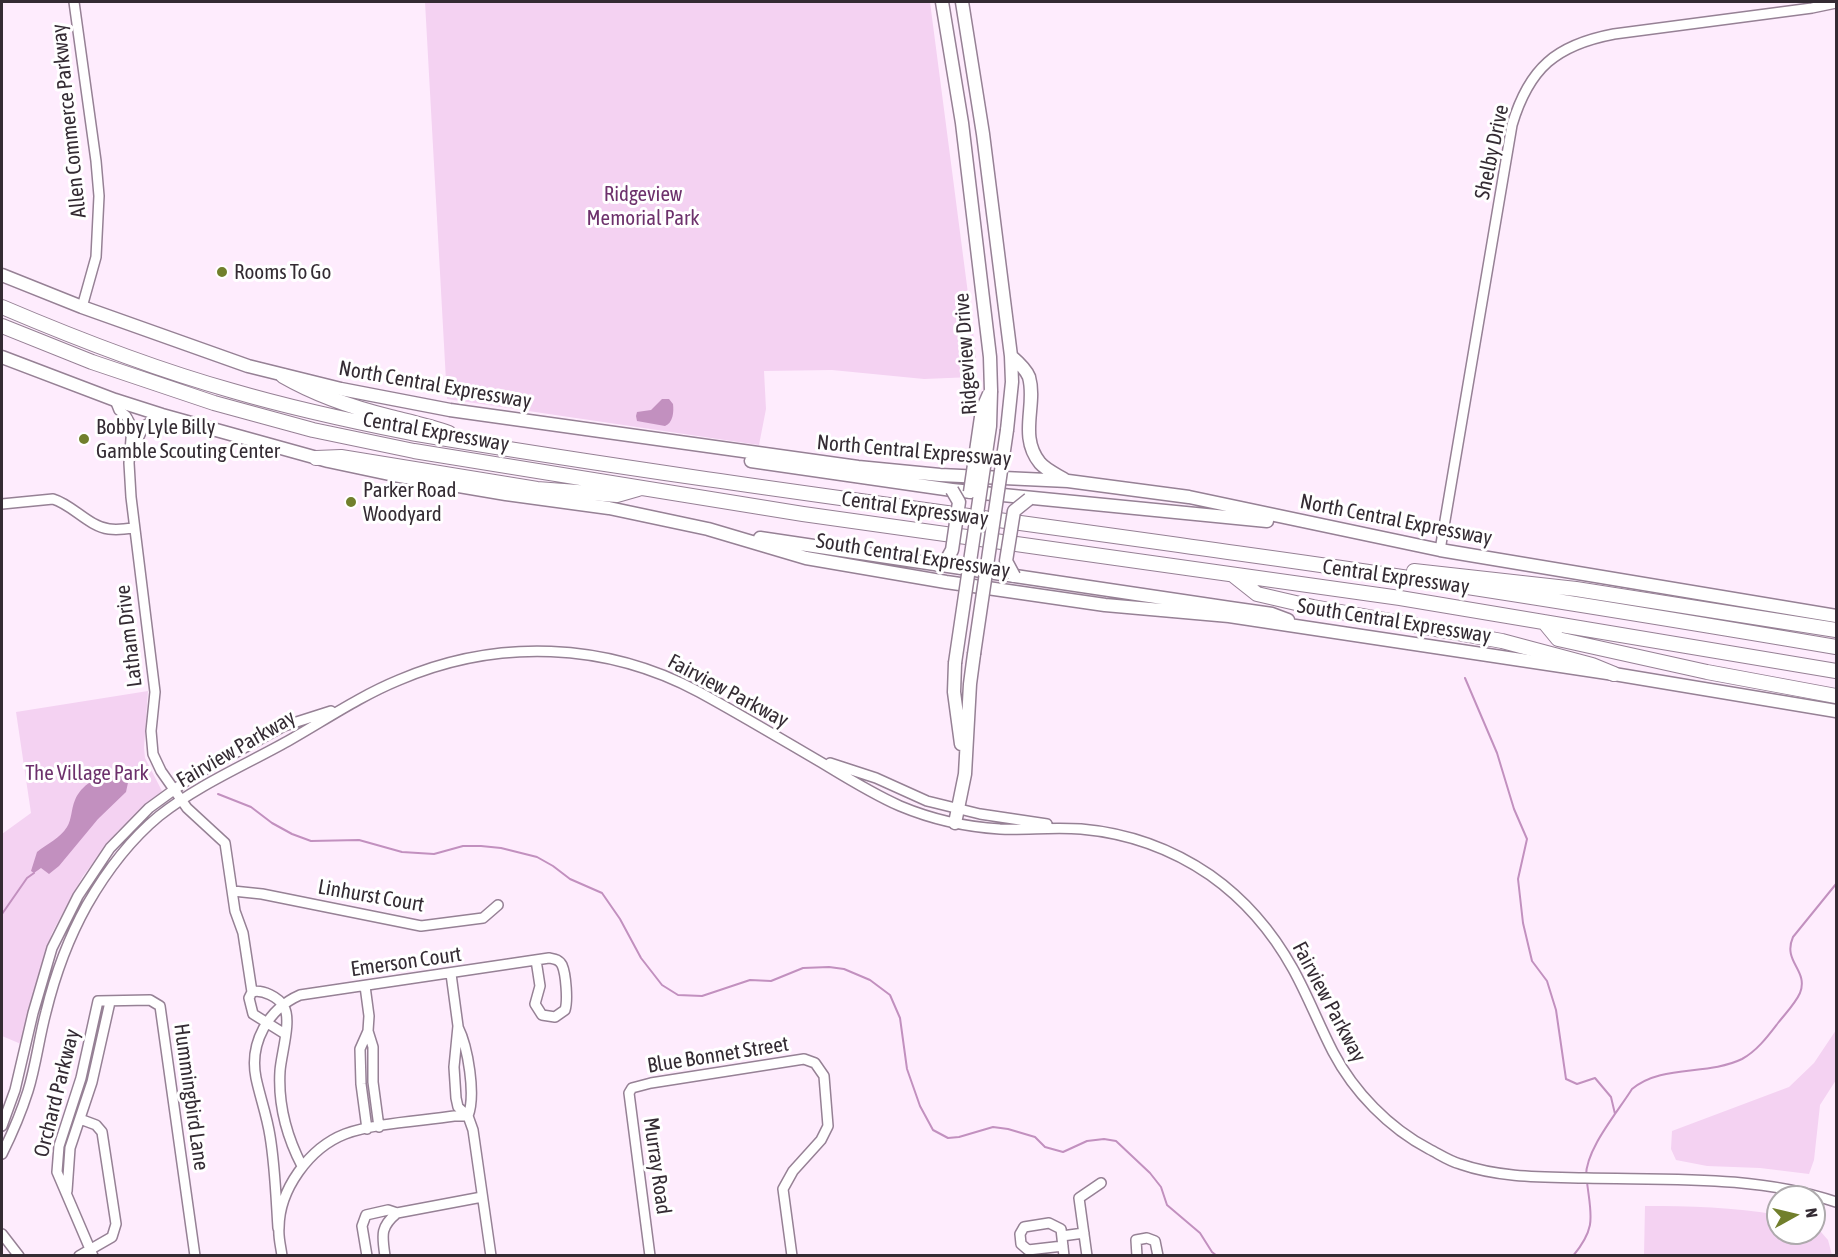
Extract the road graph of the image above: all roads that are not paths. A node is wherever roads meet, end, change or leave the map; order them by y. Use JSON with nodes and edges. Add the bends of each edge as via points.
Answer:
{"nodes":[{"id":1,"x":74,"y":2,"type":"edge"},
{"id":2,"x":942,"y":2,"type":"edge"},
{"id":3,"x":962,"y":2,"type":"edge"},
{"id":4,"x":1836,"y":3,"type":"edge"},
{"id":5,"x":995,"y":227,"type":"junction"},
{"id":6,"x":975,"y":229,"type":"junction"},
{"id":7,"x":2,"y":274,"type":"edge"},
{"id":8,"x":2,"y":307,"type":"edge"},
{"id":9,"x":82,"y":307,"type":"junction"},
{"id":10,"x":2,"y":326,"type":"edge"},
{"id":11,"x":1011,"y":356,"type":"junction"},
{"id":12,"x":2,"y":357,"type":"edge"},
{"id":13,"x":282,"y":376,"type":"junction"},
{"id":14,"x":115,"y":400,"type":"junction"},
{"id":15,"x":162,"y":415,"type":"junction"},
{"id":16,"x":645,"y":439,"type":"junction"},
{"id":17,"x":474,"y":442,"type":"junction"},
{"id":18,"x":316,"y":458,"type":"junction"},
{"id":19,"x":130,"y":472,"type":"junction"},
{"id":20,"x":1068,"y":482,"type":"junction"},
{"id":21,"x":643,"y":488,"type":"junction"},
{"id":22,"x":952,"y":490,"type":"junction"},
{"id":23,"x":975,"y":492,"type":"junction"},
{"id":24,"x":997,"y":495,"type":"junction"},
{"id":25,"x":1029,"y":499,"type":"junction"},
{"id":26,"x":2,"y":504,"type":"edge"},
{"id":27,"x":1310,"y":524,"type":"junction"},
{"id":28,"x":134,"y":528,"type":"junction"},
{"id":29,"x":708,"y":530,"type":"junction"},
{"id":30,"x":1440,"y":550,"type":"junction"},
{"id":31,"x":1248,"y":554,"type":"junction"},
{"id":32,"x":938,"y":565,"type":"junction"},
{"id":33,"x":968,"y":570,"type":"junction"},
{"id":34,"x":985,"y":572,"type":"junction"},
{"id":35,"x":1233,"y":575,"type":"junction"},
{"id":36,"x":1014,"y":576,"type":"junction"},
{"id":37,"x":1836,"y":616,"type":"edge"},
{"id":38,"x":1544,"y":622,"type":"junction"},
{"id":39,"x":1312,"y":628,"type":"junction"},
{"id":40,"x":1836,"y":630,"type":"edge"},
{"id":41,"x":1836,"y":647,"type":"edge"},
{"id":42,"x":1836,"y":671,"type":"edge"},
{"id":43,"x":1614,"y":674,"type":"junction"},
{"id":44,"x":1836,"y":696,"type":"edge"},
{"id":45,"x":349,"y":705,"type":"junction"},
{"id":46,"x":1836,"y":711,"type":"edge"},
{"id":47,"x":812,"y":757,"type":"junction"},
{"id":48,"x":965,"y":774,"type":"junction"},
{"id":49,"x":174,"y":790,"type":"junction"},
{"id":50,"x":181,"y":800,"type":"junction"},
{"id":51,"x":958,"y":809,"type":"junction"},
{"id":52,"x":955,"y":823,"type":"junction"},
{"id":53,"x":1082,"y":829,"type":"junction"},
{"id":54,"x":233,"y":891,"type":"junction"},
{"id":55,"x":498,"y":904,"type":"dead end"},
{"id":56,"x":537,"y":960,"type":"junction"},
{"id":57,"x":451,"y":974,"type":"junction"},
{"id":58,"x":365,"y":986,"type":"junction"},
{"id":59,"x":252,"y":992,"type":"junction"},
{"id":60,"x":98,"y":1001,"type":"joint"},
{"id":61,"x":110,"y":1002,"type":"junction"},
{"id":62,"x":283,"y":1005,"type":"junction"},
{"id":63,"x":266,"y":1023,"type":"junction"},
{"id":64,"x":458,"y":1026,"type":"junction"},
{"id":65,"x":368,"y":1032,"type":"junction"},
{"id":66,"x":285,"y":1034,"type":"junction"},
{"id":67,"x":638,"y":1086,"type":"joint"},
{"id":68,"x":468,"y":1116,"type":"junction"},
{"id":69,"x":80,"y":1119,"type":"junction"},
{"id":70,"x":2,"y":1126,"type":"edge"},
{"id":71,"x":379,"y":1127,"type":"junction"},
{"id":72,"x":367,"y":1129,"type":"junction"},
{"id":73,"x":2,"y":1154,"type":"edge"},
{"id":74,"x":302,"y":1166,"type":"junction"},
{"id":75,"x":1101,"y":1183,"type":"dead end"},
{"id":76,"x":67,"y":1191,"type":"junction"},
{"id":77,"x":482,"y":1197,"type":"junction"},
{"id":78,"x":1836,"y":1202,"type":"edge"},
{"id":79,"x":397,"y":1213,"type":"junction"},
{"id":80,"x":278,"y":1227,"type":"junction"},
{"id":81,"x":1084,"y":1233,"type":"junction"},
{"id":82,"x":4,"y":1240,"type":"edge"},
{"id":83,"x":1063,"y":1246,"type":"edge"},
{"id":84,"x":92,"y":1253,"type":"edge"},
{"id":85,"x":19,"y":1256,"type":"edge"},
{"id":86,"x":79,"y":1256,"type":"edge"},
{"id":87,"x":195,"y":1256,"type":"edge"},
{"id":88,"x":282,"y":1256,"type":"edge"},
{"id":89,"x":367,"y":1256,"type":"edge"},
{"id":90,"x":385,"y":1256,"type":"edge"},
{"id":91,"x":491,"y":1256,"type":"edge"},
{"id":92,"x":650,"y":1256,"type":"edge"},
{"id":93,"x":792,"y":1256,"type":"edge"},
{"id":94,"x":1087,"y":1256,"type":"edge"},
{"id":95,"x":1137,"y":1256,"type":"edge"},
{"id":96,"x":1158,"y":1256,"type":"edge"}],
"edges":[{"from":1,"to":9,"type":"street","name":"Allen Commerce Parkway","via":[[99,196],[97,249]]},
{"from":2,"to":6,"type":"main road","name":"Ridgeview Drive"},
{"from":3,"to":5,"type":"main road","name":"Ridgeview Drive"},
{"from":4,"to":30,"type":"street","name":"Shelby Drive","via":[[1587,40],[1559,54],[1532,80],[1512,125]]},
{"from":5,"to":6,"type":"main road"},
{"from":5,"to":11,"type":"main road","name":"Ridgeview Drive"},
{"from":6,"to":23,"type":"main road","name":"Ridgeview Drive","bridge":true,"via":[[991,391],[990,426]]},
{"from":7,"to":9,"type":"main road","name":"North Central Expressway"},
{"from":8,"to":17,"type":"highway","name":"Central Expressway","via":[[122,355],[231,391],[411,433]]},
{"from":9,"to":13,"type":"main road","name":"North Central Expressway"},
{"from":10,"to":21,"type":"highway","name":"Central Expressway","via":[[140,380],[288,424],[414,451]]},
{"from":11,"to":20,"type":"main road","via":[[1029,375],[1030,442],[1034,455],[1041,465]]},
{"from":11,"to":24,"type":"main road","name":"Ridgeview Drive","bridge":true,"via":[[1012,382]]},
{"from":12,"to":14,"type":"main road","name":"South Central Expressway"},
{"from":13,"to":16,"type":"main road","name":"North Central Expressway","via":[[450,410]]},
{"from":13,"to":17,"type":"highway","via":[[307,390]]},
{"from":14,"to":15,"type":"main road","name":"South Central Expressway"},
{"from":14,"to":19,"type":"street","name":"Latham Drive","via":[[132,427]]},
{"from":15,"to":18,"type":"main road","name":"South Central Expressway"},
{"from":15,"to":19,"type":"street","name":"Latham Drive","via":[[140,431]]},
{"from":16,"to":20,"type":"main road","name":"North Central Expressway","via":[[858,467]]},
{"from":16,"to":22,"type":"main road","via":[[676,448]]},
{"from":17,"to":31,"type":"highway","name":"Central Expressway","via":[[1005,522]]},
{"from":18,"to":21,"type":"highway","via":[[341,457],[537,489],[617,495]]},
{"from":18,"to":29,"type":"main road","name":"South Central Expressway","via":[[428,481],[609,508]]},
{"from":19,"to":28,"type":"street","name":"Latham Drive"},
{"from":20,"to":27,"type":"main road","name":"North Central Expressway","via":[[1189,497]]},
{"from":21,"to":35,"type":"highway","name":"Central Expressway"},
{"from":22,"to":23,"type":"main road","bridge":true},
{"from":22,"to":32,"type":"main road","bridge":true,"via":[[959,502],[952,550]]},
{"from":23,"to":24,"type":"main road","bridge":true},
{"from":23,"to":33,"type":"main road","name":"Ridgeview Drive","bridge":true},
{"from":24,"to":25,"type":"main road"},
{"from":24,"to":34,"type":"main road","name":"Ridgeview Drive","bridge":true},
{"from":25,"to":27,"type":"main road"},
{"from":25,"to":36,"type":"main road","bridge":true,"via":[[1014,511],[1006,561]]},
{"from":26,"to":28,"type":"street","via":[[53,499],[101,527]]},
{"from":27,"to":30,"type":"main road","name":"North Central Expressway"},
{"from":28,"to":49,"type":"street","name":"Latham Drive","via":[[154,692],[152,746],[161,771]]},
{"from":29,"to":32,"type":"main road"},
{"from":29,"to":39,"type":"main road","name":"South Central Expressway","via":[[847,566],[1106,605],[1188,611]]},
{"from":30,"to":37,"type":"main road","name":"North Central Expressway"},
{"from":31,"to":40,"type":"highway","via":[[1576,589]]},
{"from":31,"to":41,"type":"highway","name":"Central Expressway"},
{"from":32,"to":33,"type":"main road"},
{"from":33,"to":34,"type":"main road","bridge":true},
{"from":33,"to":48,"type":"main road","name":"Ridgeview Drive","bridge":true,"via":[[954,692]]},
{"from":34,"to":36,"type":"main road"},
{"from":34,"to":48,"type":"main road","name":"Ridgeview Drive","bridge":true,"via":[[970,684]]},
{"from":35,"to":38,"type":"highway","name":"Central Expressway"},
{"from":35,"to":43,"type":"highway","via":[[1257,594],[1502,641]]},
{"from":36,"to":39,"type":"main road","via":[[1272,614]]},
{"from":38,"to":42,"type":"highway","name":"Central Expressway"},
{"from":38,"to":44,"type":"highway","via":[[1558,639]]},
{"from":39,"to":43,"type":"main road","name":"South Central Expressway"},
{"from":43,"to":46,"type":"main road","name":"South Central Expressway"},
{"from":45,"to":47,"type":"street","name":"Fairview Parkway","via":[[407,676],[463,659],[514,652],[567,652],[664,675]]},
{"from":45,"to":49,"type":"street","name":"Fairview Parkway","via":[[284,726]]},
{"from":45,"to":50,"type":"street","name":"Fairview Parkway"},
{"from":47,"to":51,"type":"street","name":"Fairview Parkway"},
{"from":47,"to":52,"type":"street","name":"Fairview Parkway","via":[[894,803]]},
{"from":48,"to":51,"type":"main road","name":"Ridgeview Drive"},
{"from":49,"to":50,"type":"street","name":"Latham Drive"},
{"from":49,"to":70,"type":"street","name":"Fairview Parkway","via":[[149,808],[110,848],[65,919],[41,981],[15,1090]]},
{"from":50,"to":54,"type":"street","via":[[225,843]]},
{"from":50,"to":73,"type":"street","name":"Fairview Parkway","via":[[120,856],[76,925],[53,985],[27,1094]]},
{"from":51,"to":52,"type":"main road","name":"Ridgeview Drive"},
{"from":51,"to":53,"type":"street","name":"Fairview Parkway"},
{"from":52,"to":53,"type":"street","name":"Fairview Parkway","via":[[1000,829]]},
{"from":53,"to":78,"type":"street","name":"Fairview Parkway","via":[[1123,836],[1166,851],[1211,876],[1238,898],[1292,966],[1345,1071],[1377,1110],[1421,1145],[1485,1171],[1536,1177],[1762,1185]]},
{"from":54,"to":55,"type":"street","name":"Linhurst Court","via":[[421,926],[483,918]]},
{"from":54,"to":59,"type":"street"},
{"from":56,"to":56,"type":"street","name":"Emerson Court","via":[[540,986],[535,1004],[542,1015],[555,1017],[567,1006],[562,965],[556,959]]},
{"from":56,"to":57,"type":"street","name":"Emerson Court"},
{"from":57,"to":58,"type":"street","name":"Emerson Court"},
{"from":57,"to":64,"type":"street"},
{"from":58,"to":62,"type":"street","name":"Emerson Court","via":[[300,995]]},
{"from":58,"to":65,"type":"street"},
{"from":59,"to":62,"type":"street","via":[[267,993]]},
{"from":59,"to":63,"type":"street","via":[[250,1009]]},
{"from":60,"to":61,"type":"street","name":"Hummingbird Lane"},
{"from":60,"to":76,"type":"street","name":"Orchard Parkway","via":[[85,1061],[59,1146],[57,1172]]},
{"from":61,"to":69,"type":"street","name":"Orchard Parkway"},
{"from":61,"to":87,"type":"street","name":"Hummingbird Lane","via":[[150,1000],[160,1006]]},
{"from":62,"to":63,"type":"street","name":"Emerson Court"},
{"from":62,"to":66,"type":"street"},
{"from":63,"to":66,"type":"street"},
{"from":63,"to":80,"type":"street","name":"Emerson Court","via":[[256,1047],[254,1070],[270,1136]]},
{"from":64,"to":68,"type":"street","via":[[472,1095]]},
{"from":64,"to":68,"type":"street","via":[[456,1098],[458,1107]]},
{"from":65,"to":71,"type":"street","via":[[373,1047]]},
{"from":65,"to":72,"type":"street","via":[[360,1049]]},
{"from":66,"to":74,"type":"street","via":[[281,1100],[287,1131]]},
{"from":67,"to":92,"type":"street","name":"Murray Road","via":[[629,1093]]},
{"from":67,"to":93,"type":"street","name":"Blue Bonnet Street","via":[[804,1059],[815,1063],[824,1076],[828,1126],[783,1189]]},
{"from":68,"to":71,"type":"street"},
{"from":68,"to":77,"type":"street"},
{"from":69,"to":76,"type":"street","name":"Orchard Parkway","via":[[70,1148]]},
{"from":69,"to":84,"type":"street","via":[[102,1132],[116,1224],[112,1238]]},
{"from":71,"to":72,"type":"street"},
{"from":72,"to":74,"type":"street","via":[[334,1139]]},
{"from":74,"to":80,"type":"street","via":[[285,1198]]},
{"from":75,"to":81,"type":"street","via":[[1079,1197]]},
{"from":76,"to":84,"type":"street","name":"Orchard Parkway"},
{"from":77,"to":79,"type":"street"},
{"from":77,"to":91,"type":"street"},
{"from":79,"to":89,"type":"street","via":[[371,1212],[363,1220]]},
{"from":79,"to":90,"type":"street","via":[[388,1220],[383,1234]]},
{"from":80,"to":88,"type":"street","name":"Emerson Court"},
{"from":81,"to":83,"type":"street"},
{"from":81,"to":94,"type":"street"},
{"from":82,"to":85,"type":"street"},
{"from":84,"to":86,"type":"street"},
{"from":95,"to":96,"type":"street","via":[[1136,1239],[1147,1238],[1155,1241]]}]}
